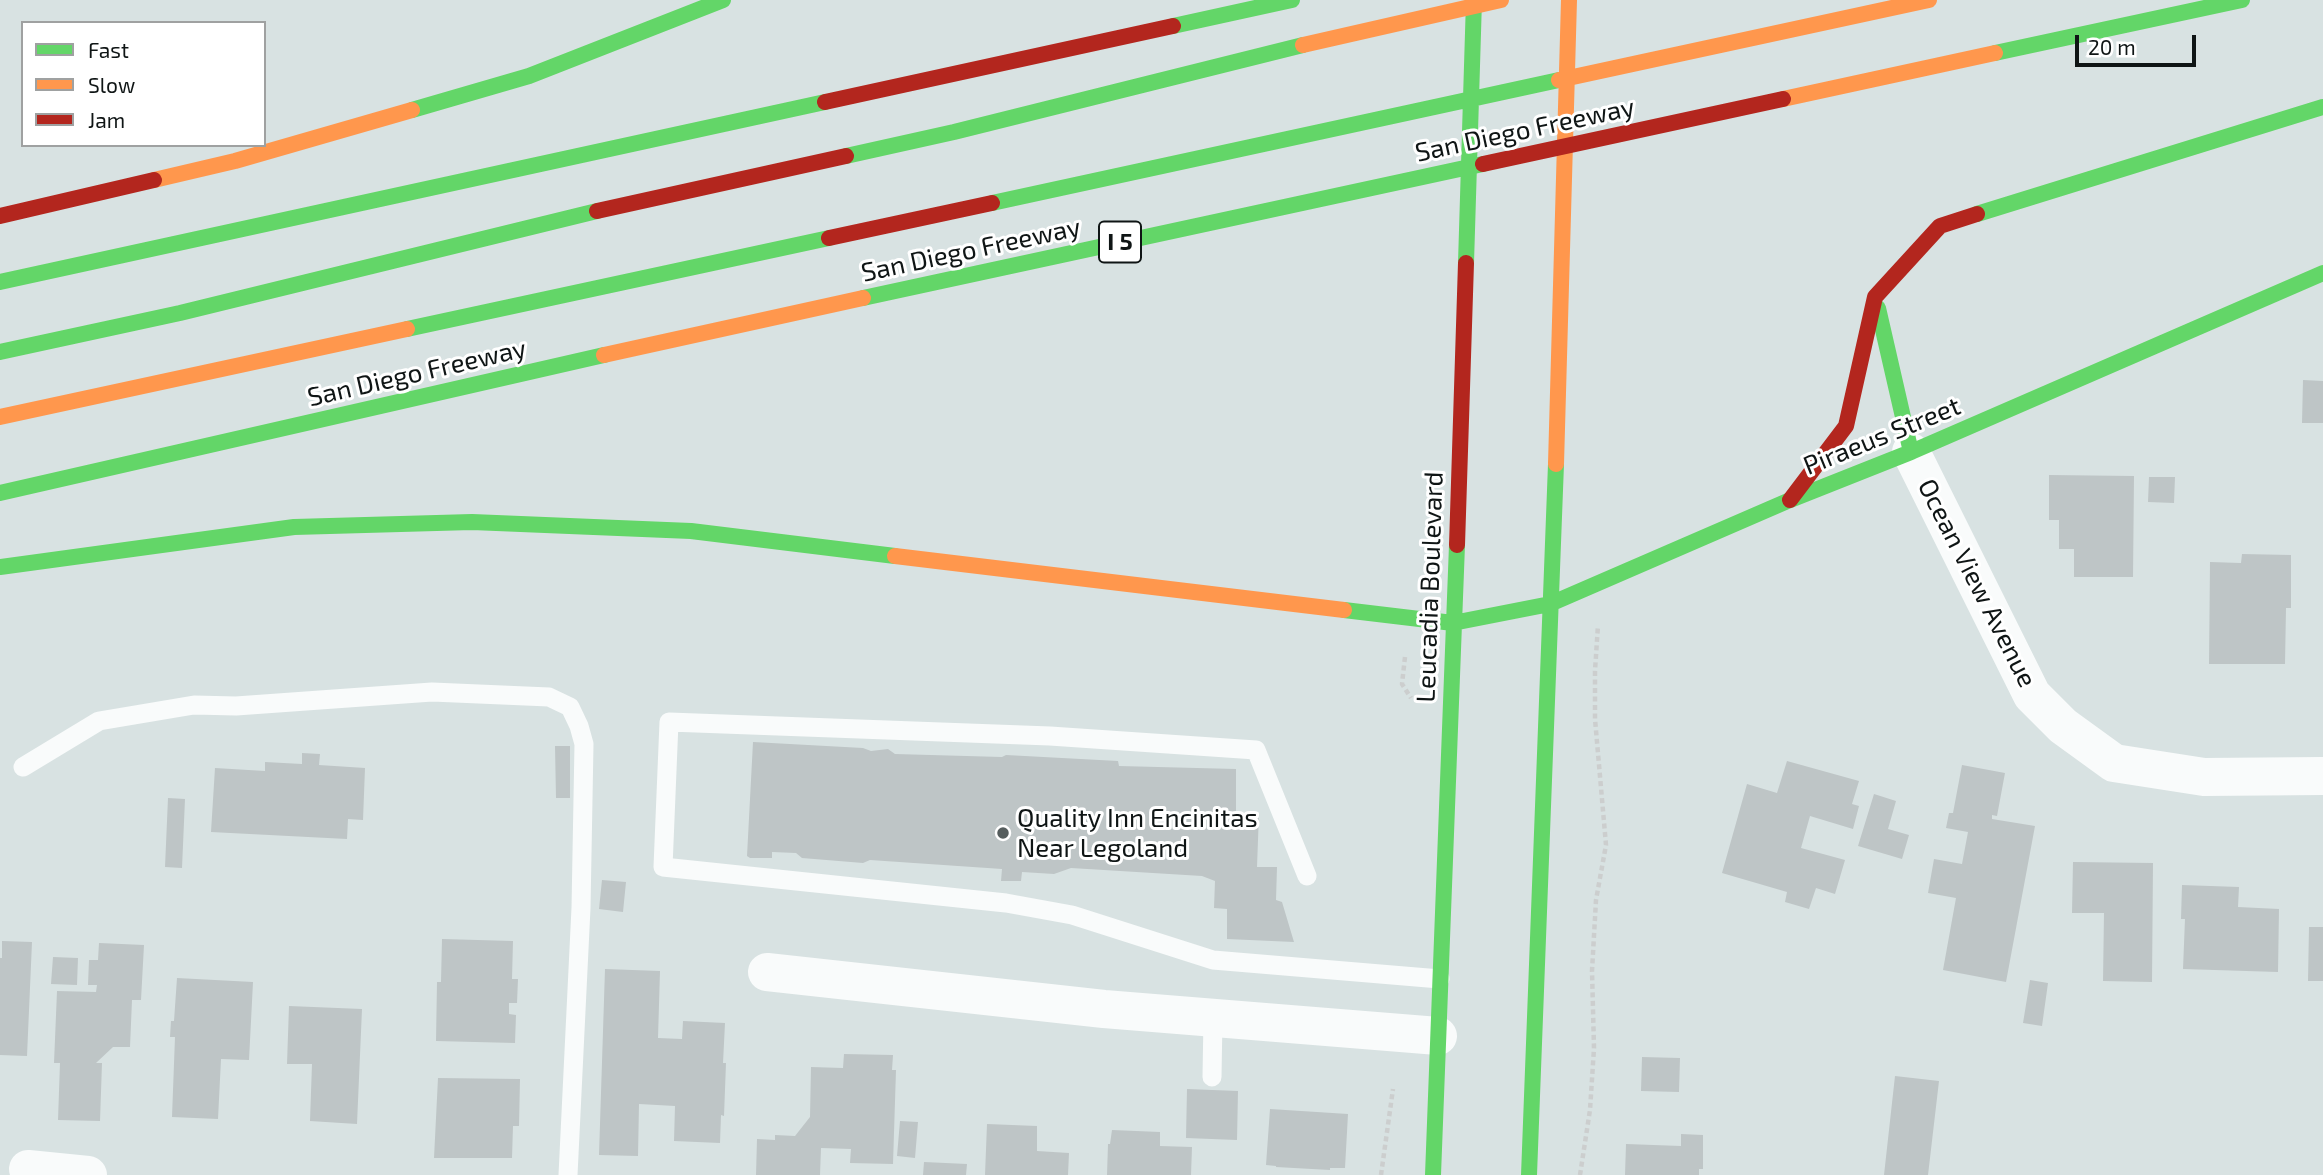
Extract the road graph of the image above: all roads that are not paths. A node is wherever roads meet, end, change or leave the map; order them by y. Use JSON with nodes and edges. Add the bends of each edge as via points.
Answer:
{"nodes":[{"id":1,"x":723,"y":0,"type":"edge"},
{"id":2,"x":1292,"y":0,"type":"edge"},
{"id":3,"x":1474,"y":0,"type":"edge"},
{"id":4,"x":1501,"y":0,"type":"edge"},
{"id":5,"x":1569,"y":0,"type":"edge"},
{"id":6,"x":1929,"y":0,"type":"edge"},
{"id":7,"x":2242,"y":0,"type":"edge"},
{"id":8,"x":2323,"y":107,"type":"edge"},
{"id":9,"x":0,"y":216,"type":"edge"},
{"id":10,"x":2323,"y":273,"type":"edge"},
{"id":11,"x":0,"y":282,"type":"edge"},
{"id":12,"x":1875,"y":297,"type":"junction"},
{"id":13,"x":0,"y":352,"type":"edge"},
{"id":14,"x":0,"y":417,"type":"edge"},
{"id":15,"x":1911,"y":453,"type":"junction"},
{"id":16,"x":0,"y":493,"type":"edge"},
{"id":17,"x":1790,"y":500,"type":"junction"},
{"id":18,"x":0,"y":567,"type":"edge"},
{"id":19,"x":1550,"y":604,"type":"junction"},
{"id":20,"x":1453,"y":623,"type":"junction"},
{"id":21,"x":23,"y":767,"type":"dead end"},
{"id":22,"x":2323,"y":776,"type":"edge"},
{"id":23,"x":1307,"y":876,"type":"dead end"},
{"id":24,"x":767,"y":972,"type":"dead end"},
{"id":25,"x":1440,"y":979,"type":"junction"},
{"id":26,"x":1213,"y":1018,"type":"junction"},
{"id":27,"x":1438,"y":1036,"type":"junction"},
{"id":28,"x":1212,"y":1077,"type":"dead end"},
{"id":29,"x":28,"y":1169,"type":"dead end"},
{"id":30,"x":88,"y":1175,"type":"edge"},
{"id":31,"x":568,"y":1175,"type":"edge"},
{"id":32,"x":1433,"y":1175,"type":"edge"},
{"id":33,"x":1529,"y":1175,"type":"edge"}],
"edges":[{"from":1,"to":9,"type":"main road","via":[[529,76],[234,161]]},
{"from":2,"to":11,"type":"main road"},
{"from":3,"to":20,"type":"main road","name":"Leucadia Boulevard"},
{"from":4,"to":13,"type":"main road","via":[[954,132],[537,224],[180,313]]},
{"from":5,"to":19,"type":"main road"},
{"from":6,"to":14,"type":"main road"},
{"from":7,"to":16,"type":"main road","name":"San Diego Freeway","number":"I 5","via":[[666,341]]},
{"from":8,"to":12,"type":"main road","via":[[1940,226]]},
{"from":10,"to":15,"type":"main road","name":"Piraeus Street"},
{"from":12,"to":15,"type":"main road"},
{"from":12,"to":17,"type":"main road","via":[[1846,426]]},
{"from":15,"to":17,"type":"main road","name":"Piraeus Street"},
{"from":15,"to":22,"type":"street","name":"Ocean View Avenue","via":[[2032,695],[2063,726],[2114,763],[2204,777]]},
{"from":17,"to":19,"type":"main road","name":"Piraeus Street"},
{"from":18,"to":20,"type":"main road","name":"Piraeus Street","via":[[294,527],[485,523],[691,531]]},
{"from":19,"to":20,"type":"main road","name":"Piraeus Street"},
{"from":19,"to":33,"type":"main road"},
{"from":20,"to":25,"type":"main road","name":"Leucadia Boulevard"},
{"from":21,"to":31,"type":"lane","via":[[99,721],[194,705],[432,692],[549,697],[570,707],[584,744]]},
{"from":23,"to":25,"type":"lane","via":[[1256,750],[1051,736],[669,722],[663,867],[1006,903],[1072,915],[1213,960]]},
{"from":24,"to":26,"type":"street"},
{"from":25,"to":27,"type":"main road","name":"Leucadia Boulevard"},
{"from":26,"to":27,"type":"street"},
{"from":26,"to":28,"type":"lane"},
{"from":27,"to":32,"type":"main road","name":"Leucadia Boulevard"},
{"from":29,"to":30,"type":"street"}]}
